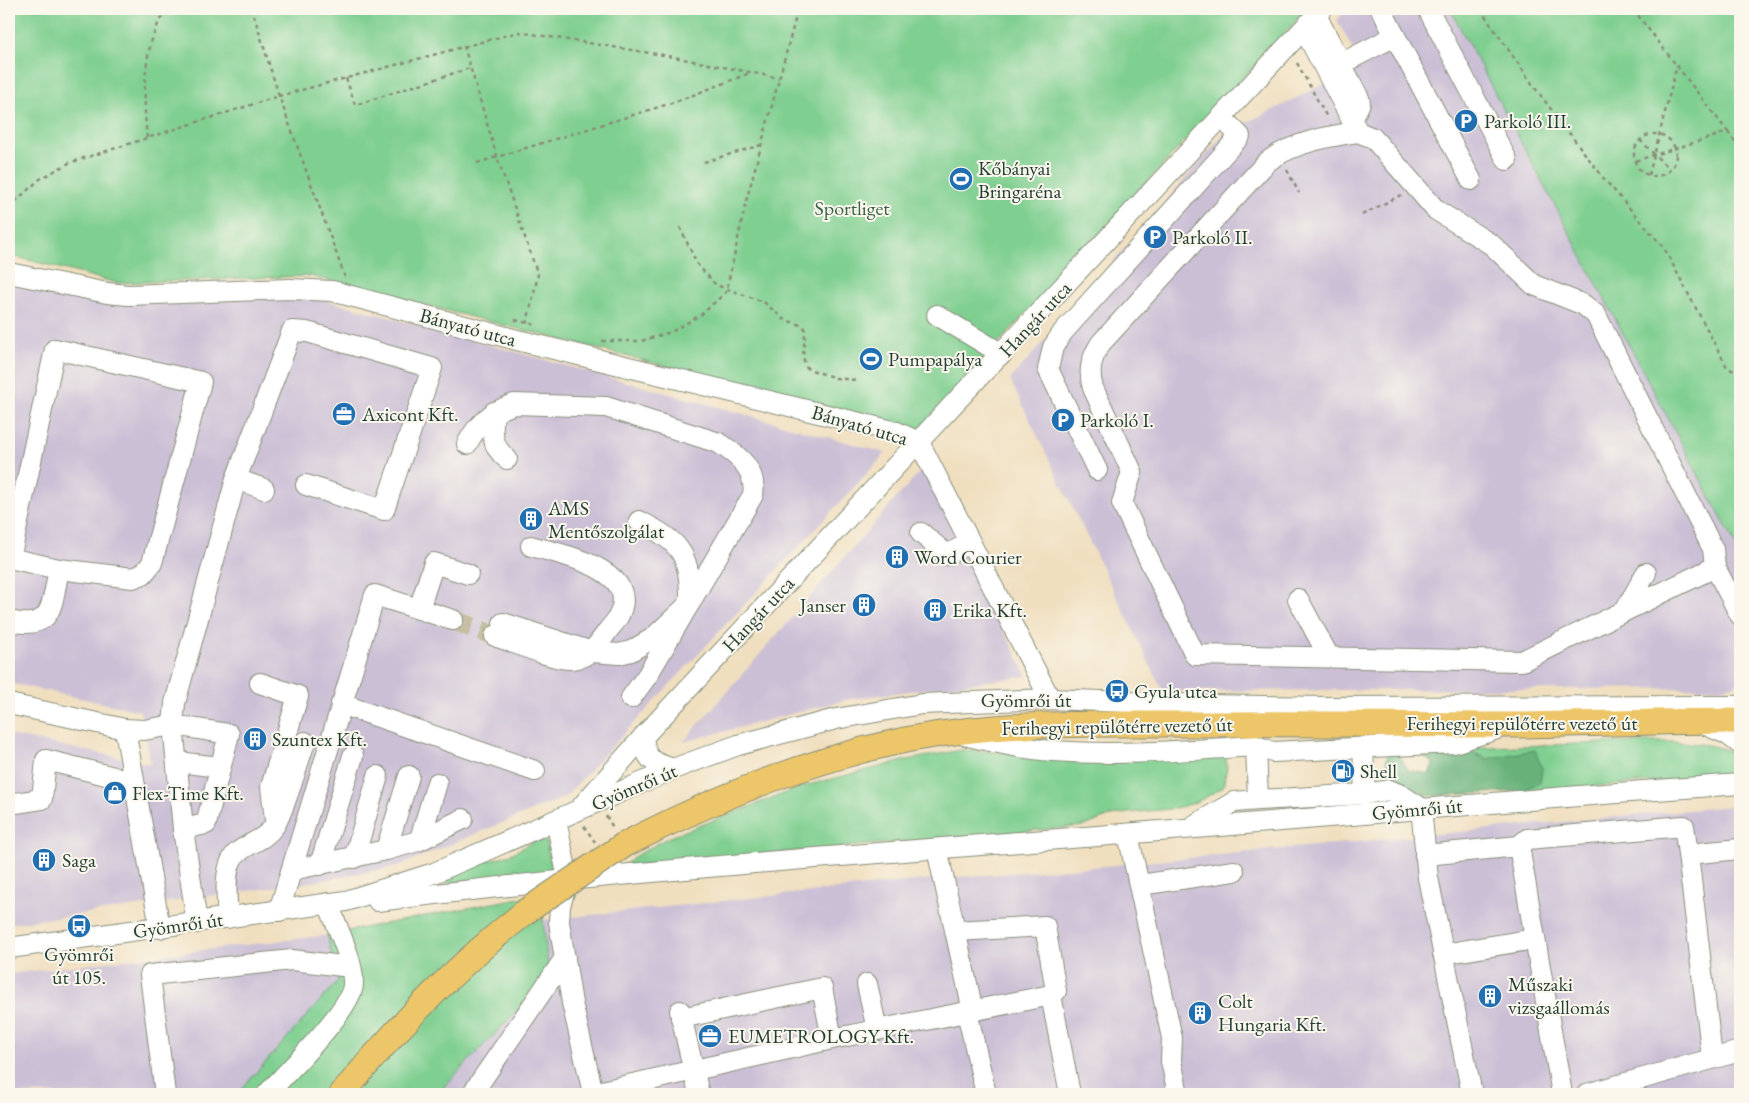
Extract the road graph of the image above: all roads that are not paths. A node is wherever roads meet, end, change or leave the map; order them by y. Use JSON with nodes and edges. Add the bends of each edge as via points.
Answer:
{"nodes":[{"id":1,"x":1381,"y":9,"type":"edge"},
{"id":2,"x":1428,"y":9,"type":"edge"},
{"id":3,"x":1314,"y":18,"type":"edge"},
{"id":4,"x":1395,"y":36,"type":"junction"},
{"id":5,"x":1334,"y":67,"type":"junction"},
{"id":6,"x":1222,"y":118,"type":"junction"},
{"id":7,"x":1355,"y":126,"type":"junction"},
{"id":8,"x":1507,"y":160,"type":"dead end"},
{"id":9,"x":1471,"y":180,"type":"dead end"},
{"id":10,"x":9,"y":273,"type":"edge"},
{"id":11,"x":1040,"y":313,"type":"junction"},
{"id":12,"x":937,"y":315,"type":"dead end"},
{"id":13,"x":1063,"y":332,"type":"junction"},
{"id":14,"x":1002,"y":354,"type":"junction"},
{"id":15,"x":494,"y":412,"type":"junction"},
{"id":16,"x":919,"y":442,"type":"junction"},
{"id":17,"x":467,"y":444,"type":"dead end"},
{"id":18,"x":506,"y":459,"type":"dead end"},
{"id":19,"x":1096,"y":470,"type":"dead end"},
{"id":20,"x":236,"y":479,"type":"junction"},
{"id":21,"x":306,"y":485,"type":"dead end"},
{"id":22,"x":264,"y":489,"type":"dead end"},
{"id":23,"x":639,"y":521,"type":"dead end"},
{"id":24,"x":921,"y":534,"type":"dead end"},
{"id":25,"x":970,"y":542,"type":"junction"},
{"id":26,"x":531,"y":546,"type":"dead end"},
{"id":27,"x":9,"y":559,"type":"edge"},
{"id":28,"x":1715,"y":567,"type":"junction"},
{"id":29,"x":58,"y":569,"type":"junction"},
{"id":30,"x":1646,"y":573,"type":"dead end"},
{"id":31,"x":468,"y":574,"type":"dead end"},
{"id":32,"x":1298,"y":599,"type":"dead end"},
{"id":33,"x":690,"y":603,"type":"junction"},
{"id":34,"x":419,"y":609,"type":"junction"},
{"id":35,"x":1625,"y":611,"type":"junction"},
{"id":36,"x":1740,"y":615,"type":"edge"},
{"id":37,"x":453,"y":620,"type":"tunnel mouth"},
{"id":38,"x":9,"y":621,"type":"edge"},
{"id":39,"x":499,"y":629,"type":"tunnel mouth"},
{"id":40,"x":592,"y":652,"type":"junction"},
{"id":41,"x":1329,"y":657,"type":"junction"},
{"id":42,"x":260,"y":683,"type":"dead end"},
{"id":43,"x":631,"y":698,"type":"dead end"},
{"id":44,"x":1050,"y":699,"type":"junction"},
{"id":45,"x":9,"y":704,"type":"edge"},
{"id":46,"x":341,"y":704,"type":"junction"},
{"id":47,"x":1425,"y":707,"type":"junction"},
{"id":48,"x":1736,"y":707,"type":"edge"},
{"id":49,"x":1697,"y":721,"type":"junction"},
{"id":50,"x":1317,"y":723,"type":"junction"},
{"id":51,"x":173,"y":725,"type":"junction"},
{"id":52,"x":1511,"y":725,"type":"junction"},
{"id":53,"x":134,"y":729,"type":"junction"},
{"id":54,"x":952,"y":732,"type":"junction"},
{"id":55,"x":643,"y":737,"type":"junction"},
{"id":56,"x":305,"y":742,"type":"dead end"},
{"id":57,"x":1740,"y":744,"type":"edge"},
{"id":58,"x":1256,"y":746,"type":"junction"},
{"id":59,"x":1363,"y":747,"type":"junction"},
{"id":60,"x":353,"y":756,"type":"dead end"},
{"id":61,"x":178,"y":762,"type":"junction"},
{"id":62,"x":219,"y":767,"type":"junction"},
{"id":63,"x":673,"y":769,"type":"junction"},
{"id":64,"x":534,"y":771,"type":"dead end"},
{"id":65,"x":378,"y":776,"type":"dead end"},
{"id":66,"x":409,"y":776,"type":"dead end"},
{"id":67,"x":134,"y":782,"type":"junction"},
{"id":68,"x":437,"y":783,"type":"dead end"},
{"id":69,"x":1740,"y":784,"type":"edge"},
{"id":70,"x":1365,"y":794,"type":"junction"},
{"id":71,"x":1258,"y":800,"type":"junction"},
{"id":72,"x":9,"y":804,"type":"edge"},
{"id":73,"x":1420,"y":808,"type":"junction"},
{"id":74,"x":578,"y":811,"type":"junction"},
{"id":75,"x":463,"y":819,"type":"dead end"},
{"id":76,"x":556,"y":820,"type":"junction"},
{"id":77,"x":276,"y":824,"type":"junction"},
{"id":78,"x":184,"y":828,"type":"junction"},
{"id":79,"x":1187,"y":829,"type":"junction"},
{"id":80,"x":1128,"y":834,"type":"junction"},
{"id":81,"x":420,"y":839,"type":"junction"},
{"id":82,"x":1518,"y":846,"type":"junction"},
{"id":83,"x":937,"y":849,"type":"junction"},
{"id":84,"x":1740,"y":849,"type":"edge"},
{"id":85,"x":386,"y":850,"type":"junction"},
{"id":86,"x":1688,"y":854,"type":"junction"},
{"id":87,"x":1425,"y":855,"type":"junction"},
{"id":88,"x":354,"y":858,"type":"junction"},
{"id":89,"x":320,"y":865,"type":"junction"},
{"id":90,"x":292,"y":870,"type":"junction"},
{"id":91,"x":1234,"y":871,"type":"dead end"},
{"id":92,"x":568,"y":879,"type":"junction"},
{"id":93,"x":1140,"y":885,"type":"junction"},
{"id":94,"x":337,"y":902,"type":"junction"},
{"id":95,"x":279,"y":911,"type":"junction"},
{"id":96,"x":228,"y":918,"type":"junction"},
{"id":97,"x":197,"y":923,"type":"junction"},
{"id":98,"x":160,"y":928,"type":"junction"},
{"id":99,"x":955,"y":932,"type":"junction"},
{"id":100,"x":1535,"y":939,"type":"junction"},
{"id":101,"x":9,"y":948,"type":"edge"},
{"id":102,"x":1443,"y":954,"type":"junction"},
{"id":103,"x":564,"y":958,"type":"junction"},
{"id":104,"x":351,"y":967,"type":"junction"},
{"id":105,"x":867,"y":984,"type":"dead end"},
{"id":106,"x":1050,"y":995,"type":"junction"},
{"id":107,"x":970,"y":1012,"type":"junction"},
{"id":108,"x":877,"y":1030,"type":"junction"},
{"id":109,"x":832,"y":1039,"type":"junction"},
{"id":110,"x":1740,"y":1051,"type":"edge"},
{"id":111,"x":1712,"y":1058,"type":"junction"},
{"id":112,"x":694,"y":1071,"type":"junction"},
{"id":113,"x":165,"y":1094,"type":"edge"},
{"id":114,"x":266,"y":1094,"type":"edge"},
{"id":115,"x":342,"y":1094,"type":"edge"},
{"id":116,"x":472,"y":1094,"type":"edge"},
{"id":117,"x":591,"y":1094,"type":"edge"},
{"id":118,"x":699,"y":1094,"type":"edge"},
{"id":119,"x":986,"y":1094,"type":"edge"},
{"id":120,"x":1070,"y":1094,"type":"edge"},
{"id":121,"x":1178,"y":1094,"type":"edge"},
{"id":122,"x":1472,"y":1094,"type":"edge"},
{"id":123,"x":1562,"y":1094,"type":"edge"},
{"id":124,"x":1587,"y":1094,"type":"edge"}],
"edges":[{"from":1,"to":4,"type":"street"},
{"from":2,"to":8,"type":"street"},
{"from":3,"to":5,"type":"street"},
{"from":3,"to":6,"type":"street","name":"Hangár utca"},
{"from":4,"to":5,"type":"street"},
{"from":4,"to":9,"type":"street"},
{"from":5,"to":7,"type":"street","via":[[1359,98]]},
{"from":6,"to":11,"type":"street","name":"Hangár utca"},
{"from":6,"to":13,"type":"street","via":[[1240,136]]},
{"from":7,"to":28,"type":"street","via":[[1373,138],[1436,210],[1492,245],[1534,285],[1584,305],[1596,315],[1713,548]]},
{"from":7,"to":41,"type":"street","via":[[1279,153],[1267,162],[1101,343],[1090,370],[1093,388],[1132,472],[1122,503],[1195,655]]},
{"from":10,"to":16,"type":"street","name":"Bányató utca","via":[[128,295],[290,289],[332,291],[524,332],[897,432]]},
{"from":11,"to":13,"type":"street"},
{"from":11,"to":14,"type":"street","name":"Hangár utca"},
{"from":12,"to":14,"type":"street"},
{"from":13,"to":19,"type":"street","via":[[1052,347],[1048,369]]},
{"from":14,"to":16,"type":"street","name":"Hangár utca"},
{"from":15,"to":17,"type":"street","via":[[483,420]]},
{"from":15,"to":18,"type":"street","via":[[492,440]]},
{"from":15,"to":33,"type":"street","via":[[514,404],[606,407],[719,443],[742,460],[754,480],[753,495]]},
{"from":16,"to":25,"type":"street"},
{"from":16,"to":55,"type":"street","name":"Hangár utca"},
{"from":20,"to":21,"type":"street","via":[[292,331],[307,332],[432,368],[384,510]]},
{"from":20,"to":22,"type":"street"},
{"from":20,"to":51,"type":"street","via":[[175,702]]},
{"from":23,"to":33,"type":"street","via":[[663,533],[679,547],[689,577]]},
{"from":24,"to":25,"type":"street","via":[[947,555]]},
{"from":25,"to":44,"type":"street"},
{"from":26,"to":40,"type":"street","via":[[598,567],[614,579],[622,597],[619,616]]},
{"from":27,"to":29,"type":"street"},
{"from":27,"to":29,"type":"street","via":[[55,349],[201,382],[148,570],[133,578]]},
{"from":28,"to":35,"type":"street"},
{"from":28,"to":36,"type":"street"},
{"from":29,"to":38,"type":"street","via":[[50,608],[43,619],[32,624]]},
{"from":30,"to":35,"type":"street"},
{"from":31,"to":34,"type":"street","via":[[434,563]]},
{"from":32,"to":41,"type":"street"},
{"from":33,"to":40,"type":"street","via":[[642,645],[619,654]]},
{"from":33,"to":43,"type":"street"},
{"from":34,"to":37,"type":"street"},
{"from":34,"to":46,"type":"street","via":[[375,595]]},
{"from":35,"to":41,"type":"street","via":[[1522,661]]},
{"from":39,"to":40,"type":"street"},
{"from":42,"to":77,"type":"street","via":[[298,696],[271,787]]},
{"from":44,"to":47,"type":"street","name":"Gyömrői út","via":[[1203,705]]},
{"from":44,"to":63,"type":"street","name":"Gyömrői út","via":[[961,700],[836,719],[753,740]]},
{"from":45,"to":53,"type":"street"},
{"from":46,"to":64,"type":"street"},
{"from":46,"to":90,"type":"street"},
{"from":47,"to":48,"type":"street","name":"Gyömrői út"},
{"from":47,"to":50,"type":"street"},
{"from":48,"to":49,"type":"main road","name":"Ferihegyi repülőtérre vezető út"},
{"from":49,"to":52,"type":"main road","name":"Ferihegyi repülőtérre vezető út"},
{"from":49,"to":57,"type":"street","via":[[1727,734]]},
{"from":50,"to":52,"type":"main road","name":"Ferihegyi repülőtérre vezető út"},
{"from":50,"to":54,"type":"main road","name":"Ferihegyi repülőtérre vezető út","via":[[1056,723]]},
{"from":51,"to":53,"type":"street"},
{"from":51,"to":61,"type":"street"},
{"from":51,"to":62,"type":"street","via":[[229,734]]},
{"from":52,"to":59,"type":"street","via":[[1454,743]]},
{"from":53,"to":67,"type":"street"},
{"from":54,"to":58,"type":"street","via":[[1016,747],[1054,751],[1127,752]]},
{"from":54,"to":115,"type":"main road","name":"Ferihegyi repülőtérre vezető út","bridge":true,"via":[[896,742],[762,781],[691,811],[624,845],[528,910],[467,960],[415,1010]]},
{"from":55,"to":63,"type":"street","via":[[644,750],[650,760]]},
{"from":55,"to":74,"type":"street","name":"Hangár utca"},
{"from":56,"to":77,"type":"street"},
{"from":58,"to":59,"type":"street","via":[[1272,752]]},
{"from":58,"to":71,"type":"street"},
{"from":59,"to":70,"type":"street"},
{"from":60,"to":89,"type":"street"},
{"from":61,"to":62,"type":"street"},
{"from":61,"to":78,"type":"street"},
{"from":62,"to":78,"type":"street","via":[[206,824]]},
{"from":63,"to":74,"type":"street","name":"Gyömrői út"},
{"from":65,"to":88,"type":"street"},
{"from":66,"to":85,"type":"street"},
{"from":67,"to":72,"type":"street","via":[[46,760],[42,799]]},
{"from":67,"to":98,"type":"street"},
{"from":68,"to":81,"type":"street"},
{"from":69,"to":73,"type":"street","name":"Gyömrői út"},
{"from":70,"to":71,"type":"street"},
{"from":70,"to":73,"type":"street","via":[[1389,790],[1401,794]]},
{"from":71,"to":79,"type":"street","via":[[1234,802]]},
{"from":73,"to":79,"type":"street","name":"Gyömrői út"},
{"from":73,"to":87,"type":"street"},
{"from":74,"to":76,"type":"street","name":"Gyömrői út"},
{"from":75,"to":81,"type":"street"},
{"from":76,"to":92,"type":"street"},
{"from":76,"to":94,"type":"street","name":"Gyömrői út","via":[[434,873]]},
{"from":77,"to":96,"type":"street","via":[[262,840],[233,858],[225,886]]},
{"from":78,"to":97,"type":"street"},
{"from":79,"to":80,"type":"street","name":"Gyömrői út"},
{"from":80,"to":83,"type":"street","name":"Gyömrői út"},
{"from":80,"to":93,"type":"street"},
{"from":81,"to":85,"type":"street"},
{"from":82,"to":86,"type":"street","via":[[1527,840],[1684,826]]},
{"from":82,"to":87,"type":"street"},
{"from":82,"to":100,"type":"street"},
{"from":83,"to":92,"type":"street","name":"Gyömrői út"},
{"from":83,"to":99,"type":"street"},
{"from":84,"to":86,"type":"street"},
{"from":85,"to":88,"type":"street"},
{"from":86,"to":111,"type":"street"},
{"from":87,"to":102,"type":"street"},
{"from":88,"to":89,"type":"street"},
{"from":89,"to":90,"type":"street"},
{"from":90,"to":95,"type":"street"},
{"from":91,"to":93,"type":"street"},
{"from":92,"to":94,"type":"street","name":"Gyömrői út","via":[[377,901]]},
{"from":92,"to":103,"type":"street","via":[[559,922]]},
{"from":93,"to":121,"type":"street","via":[[1172,1038],[1171,1061]]},
{"from":94,"to":95,"type":"street","name":"Gyömrői út"},
{"from":94,"to":104,"type":"street"},
{"from":95,"to":96,"type":"street","name":"Gyömrői út"},
{"from":96,"to":97,"type":"street","name":"Gyömrői út"},
{"from":97,"to":98,"type":"street","name":"Gyömrői út"},
{"from":98,"to":101,"type":"street","name":"Gyömrői út"},
{"from":99,"to":106,"type":"street","via":[[1046,926],[1056,992]]},
{"from":99,"to":107,"type":"street"},
{"from":100,"to":102,"type":"street"},
{"from":100,"to":123,"type":"street"},
{"from":102,"to":122,"type":"street"},
{"from":103,"to":116,"type":"street"},
{"from":103,"to":117,"type":"street"},
{"from":104,"to":113,"type":"street","via":[[292,960],[150,975]]},
{"from":104,"to":114,"type":"street","via":[[354,982],[349,998],[334,1020]]},
{"from":105,"to":108,"type":"street"},
{"from":106,"to":107,"type":"street"},
{"from":106,"to":120,"type":"street"},
{"from":107,"to":108,"type":"street"},
{"from":107,"to":119,"type":"street"},
{"from":108,"to":109,"type":"street"},
{"from":109,"to":112,"type":"street"},
{"from":109,"to":112,"type":"street","via":[[822,988],[681,1014]]},
{"from":110,"to":111,"type":"street"},
{"from":111,"to":124,"type":"street"},
{"from":112,"to":117,"type":"street"},
{"from":112,"to":118,"type":"street"}]}
